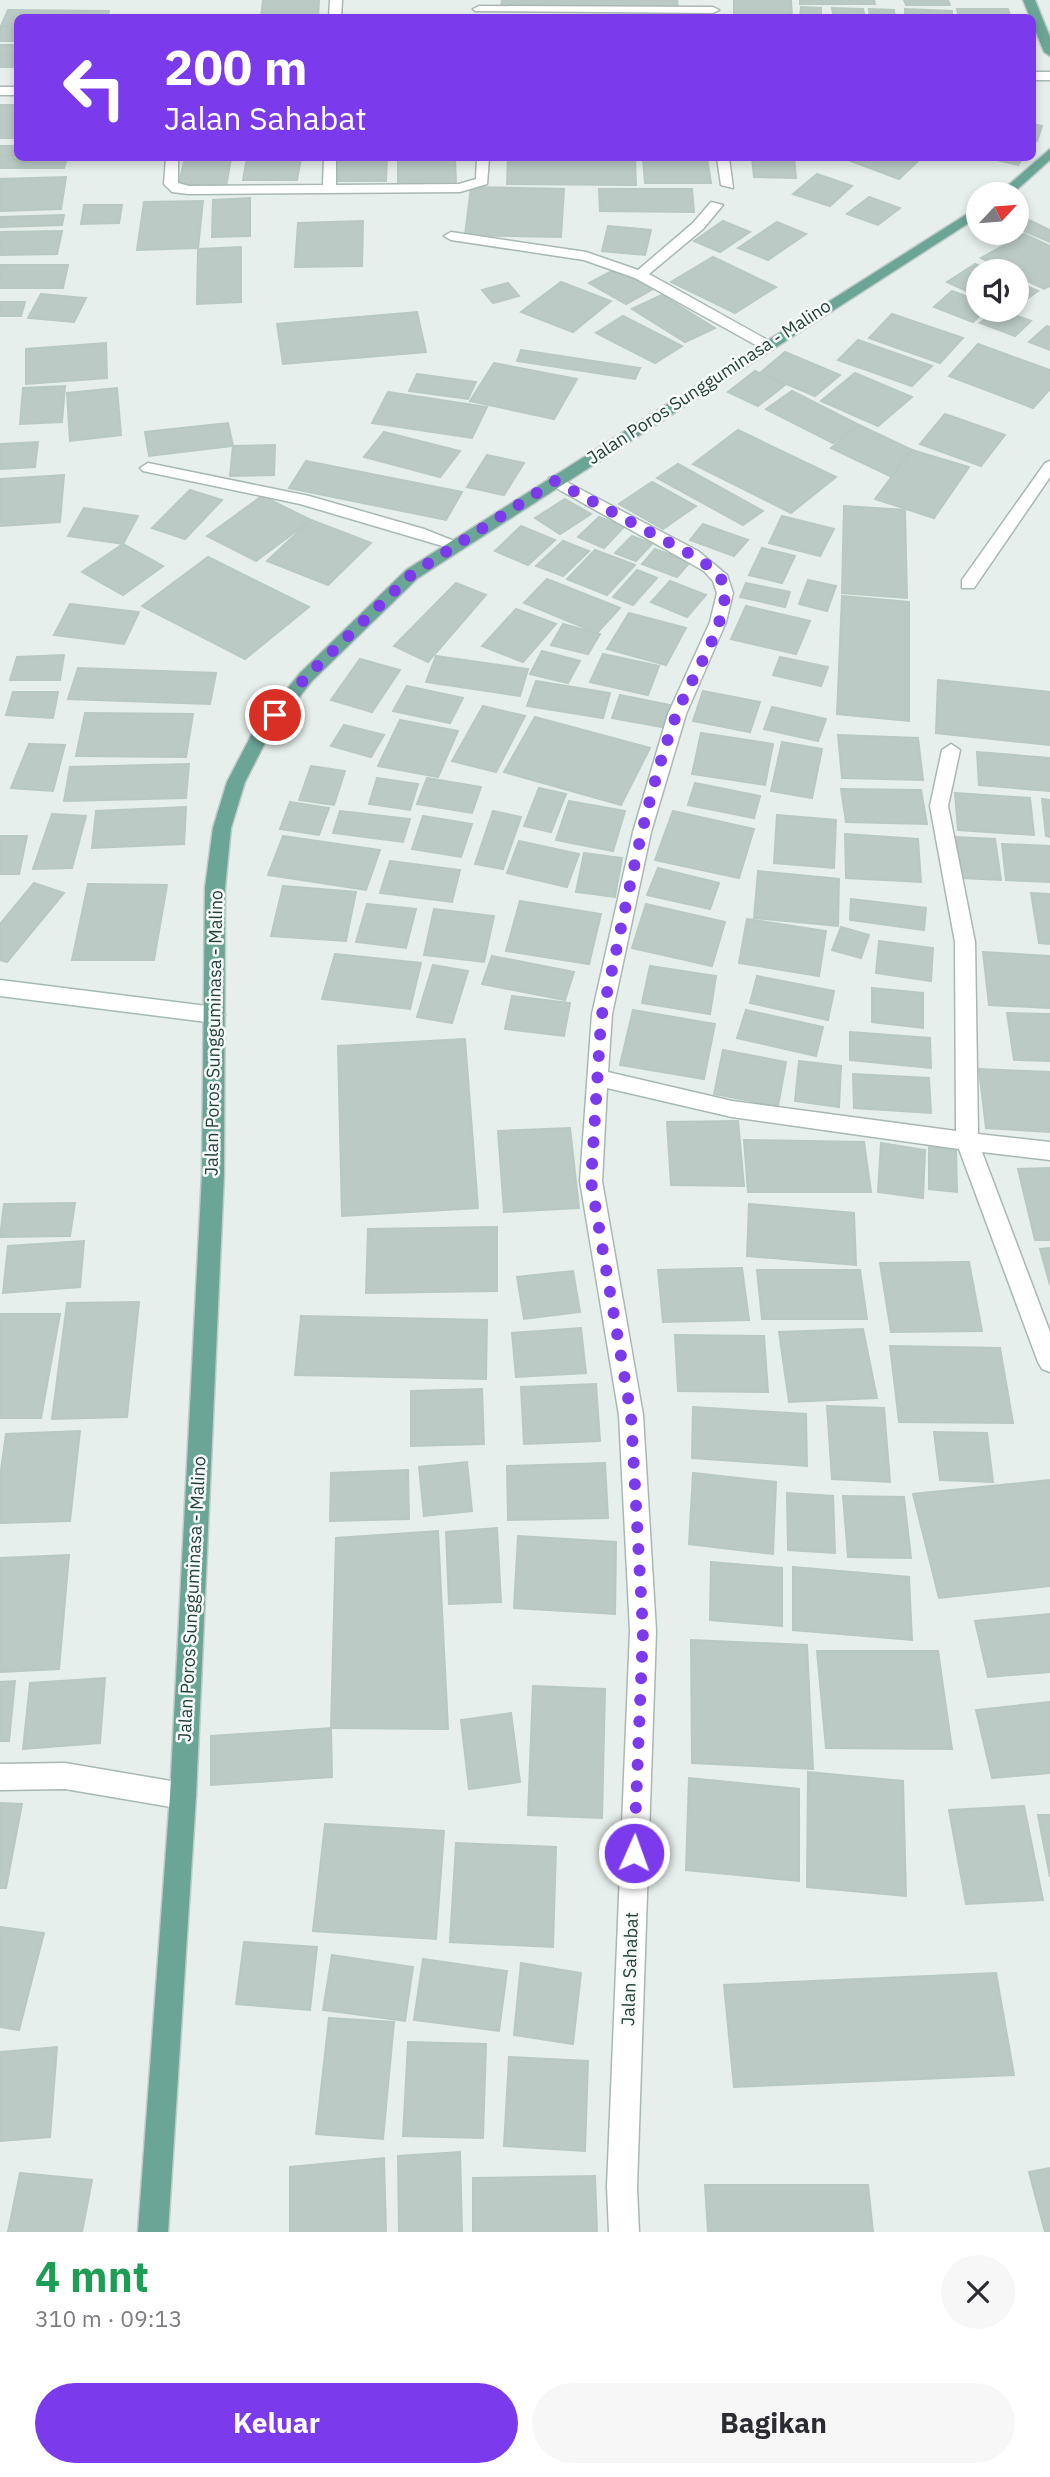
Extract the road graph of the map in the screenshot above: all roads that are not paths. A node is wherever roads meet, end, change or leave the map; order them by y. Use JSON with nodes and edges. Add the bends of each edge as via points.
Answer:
{"nodes":[{"id":1,"x":479,"y":9,"type":"edge"},
{"id":2,"x":713,"y":9,"type":"edge"},
{"id":3,"x":1036,"y":15,"type":"edge"},
{"id":4,"x":1046,"y":36,"type":"edge"},
{"id":5,"x":1050,"y":52,"type":"edge"},
{"id":6,"x":1050,"y":153,"type":"edge"},
{"id":7,"x":172,"y":161,"type":"edge"},
{"id":8,"x":330,"y":161,"type":"edge"},
{"id":9,"x":483,"y":161,"type":"edge"},
{"id":10,"x":724,"y":161,"type":"edge"},
{"id":11,"x":1017,"y":182,"type":"edge"},
{"id":12,"x":728,"y":185,"type":"dead end"},
{"id":13,"x":329,"y":187,"type":"junction"},
{"id":14,"x":716,"y":205,"type":"dead end"},
{"id":15,"x":966,"y":219,"type":"edge"},
{"id":16,"x":451,"y":236,"type":"dead end"},
{"id":17,"x":640,"y":275,"type":"junction"},
{"id":18,"x":766,"y":345,"type":"junction"},
{"id":19,"x":1050,"y":466,"type":"edge"},
{"id":20,"x":148,"y":468,"type":"dead end"},
{"id":21,"x":555,"y":481,"type":"junction"},
{"id":22,"x":456,"y":545,"type":"junction"},
{"id":23,"x":968,"y":584,"type":"dead end"},
{"id":24,"x":951,"y":750,"type":"dead end"},
{"id":25,"x":0,"y":988,"type":"edge"},
{"id":26,"x":215,"y":1014,"type":"junction"},
{"id":27,"x":598,"y":1078,"type":"junction"},
{"id":28,"x":967,"y":1141,"type":"junction"},
{"id":29,"x":1050,"y":1151,"type":"edge"},
{"id":30,"x":1050,"y":1362,"type":"edge"},
{"id":31,"x":0,"y":1777,"type":"edge"},
{"id":32,"x":183,"y":1796,"type":"junction"},
{"id":33,"x":153,"y":2232,"type":"edge"},
{"id":34,"x":624,"y":2232,"type":"edge"}],
"edges":[{"from":1,"to":2,"type":"street"},
{"from":3,"to":4,"type":"main road"},
{"from":4,"to":5,"type":"main road"},
{"from":6,"to":11,"type":"main road"},
{"from":7,"to":13,"type":"street","via":[[171,184],[177,189]]},
{"from":8,"to":13,"type":"street"},
{"from":9,"to":13,"type":"street","via":[[482,181],[471,186]]},
{"from":10,"to":12,"type":"street"},
{"from":14,"to":17,"type":"street"},
{"from":15,"to":18,"type":"main road","name":"Jalan Poros Sungguminasa - Malino"},
{"from":16,"to":17,"type":"street","via":[[576,254]]},
{"from":17,"to":18,"type":"street"},
{"from":18,"to":21,"type":"main road","name":"Jalan Poros Sungguminasa - Malino"},
{"from":19,"to":23,"type":"street"},
{"from":20,"to":22,"type":"street","via":[[230,480],[308,499]]},
{"from":21,"to":22,"type":"main road","name":"Jalan Poros Sungguminasa - Malino"},
{"from":21,"to":27,"type":"street","name":"Jalan Sahabat","via":[[692,555],[721,579],[725,593],[718,622],[677,714],[642,832],[602,1014]]},
{"from":22,"to":26,"type":"main road","name":"Jalan Poros Sungguminasa - Malino","via":[[385,597],[306,677],[260,734],[236,782],[222,828],[215,888]]},
{"from":24,"to":28,"type":"street","via":[[939,806],[965,942]]},
{"from":25,"to":26,"type":"street"},
{"from":26,"to":32,"type":"main road","name":"Jalan Poros Sungguminasa - Malino","via":[[213,1174]]},
{"from":27,"to":28,"type":"street","via":[[732,1109]]},
{"from":27,"to":34,"type":"street","name":"Jalan Sahabat","via":[[591,1181],[631,1415],[643,1631]]},
{"from":28,"to":29,"type":"street"},
{"from":28,"to":30,"type":"street"},
{"from":31,"to":32,"type":"street","via":[[65,1776]]},
{"from":32,"to":33,"type":"main road","name":"Jalan Poros Sungguminasa - Malino"}]}
